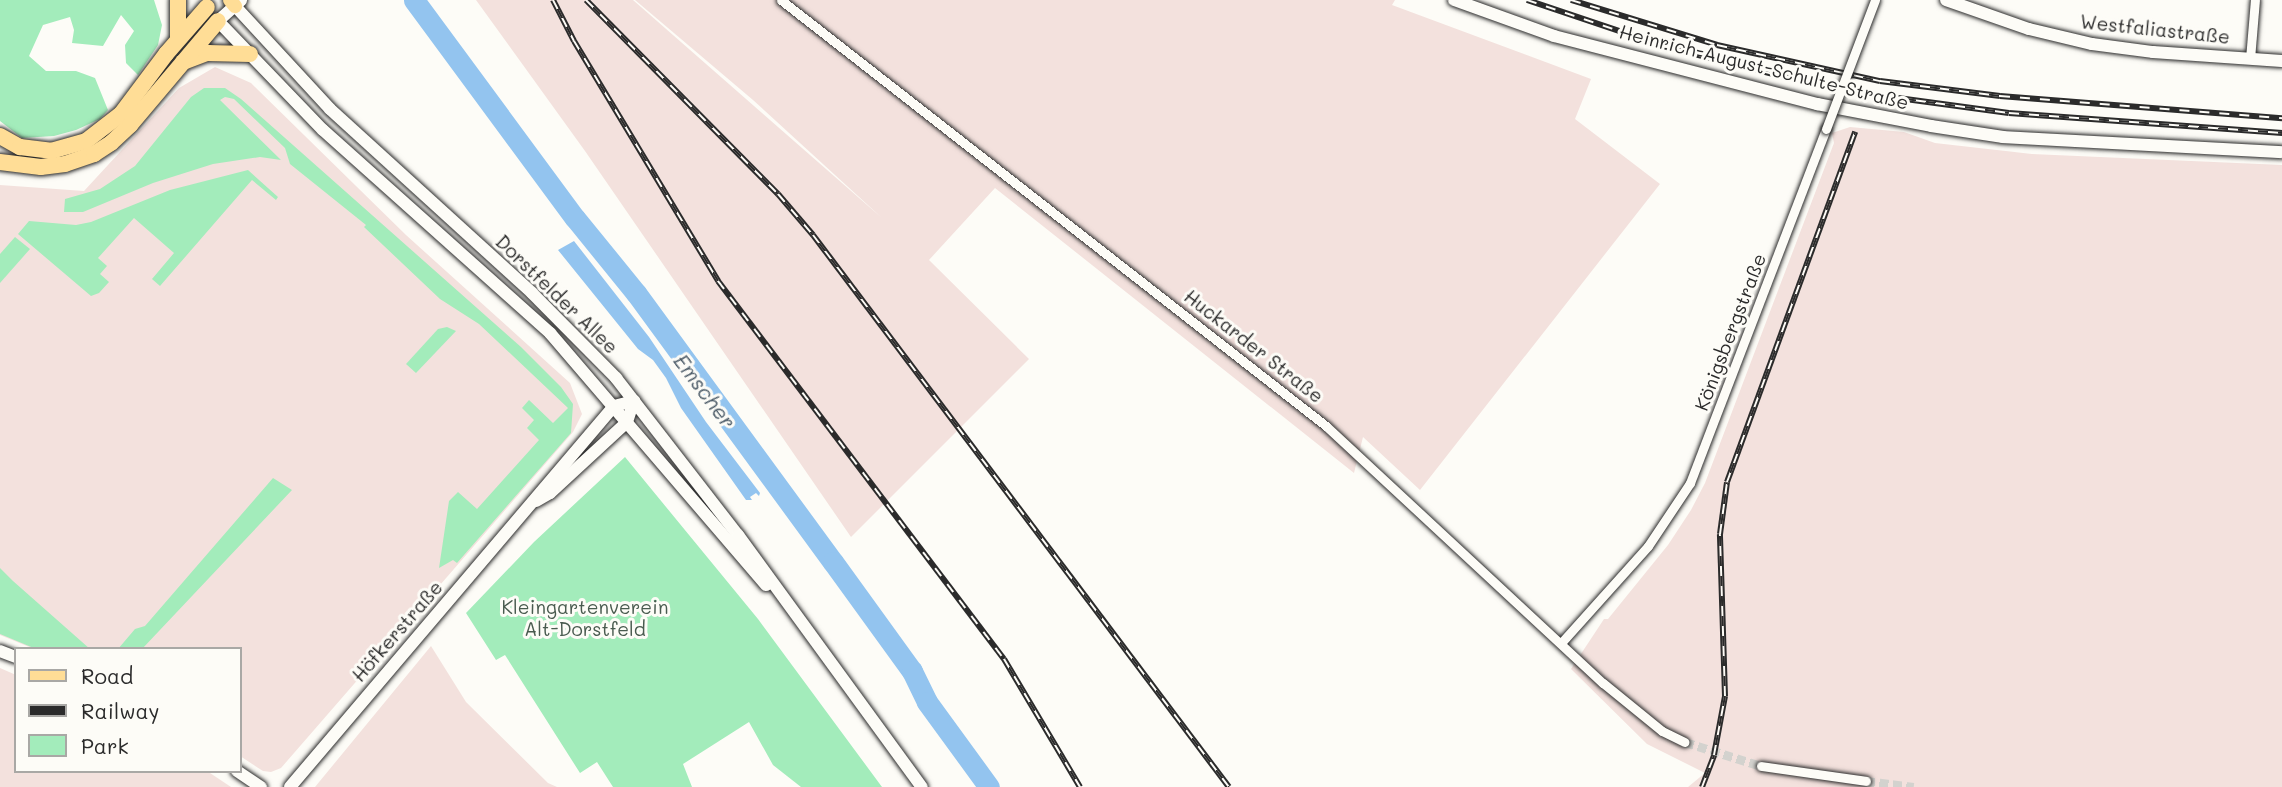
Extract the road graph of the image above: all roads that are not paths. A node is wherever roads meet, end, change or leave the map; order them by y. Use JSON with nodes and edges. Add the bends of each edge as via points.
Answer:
{"nodes":[{"id":1,"x":178,"y":0,"type":"edge"},
{"id":2,"x":781,"y":0,"type":"edge"},
{"id":3,"x":1454,"y":0,"type":"edge"},
{"id":4,"x":1875,"y":0,"type":"edge"},
{"id":5,"x":1945,"y":0,"type":"edge"},
{"id":6,"x":2255,"y":0,"type":"edge"},
{"id":7,"x":208,"y":2,"type":"edge"},
{"id":8,"x":235,"y":2,"type":"edge"},
{"id":9,"x":218,"y":21,"type":"junction"},
{"id":10,"x":178,"y":39,"type":"junction"},
{"id":11,"x":250,"y":54,"type":"junction"},
{"id":12,"x":2250,"y":59,"type":"junction"},
{"id":13,"x":2282,"y":61,"type":"edge"},
{"id":14,"x":181,"y":62,"type":"junction"},
{"id":15,"x":0,"y":136,"type":"edge"},
{"id":16,"x":2282,"y":152,"type":"edge"},
{"id":17,"x":0,"y":162,"type":"edge"},
{"id":18,"x":635,"y":401,"type":"junction"},
{"id":19,"x":614,"y":406,"type":"junction"},
{"id":20,"x":627,"y":422,"type":"junction"},
{"id":21,"x":535,"y":502,"type":"junction"},
{"id":22,"x":1561,"y":643,"type":"junction"},
{"id":23,"x":822,"y":648,"type":"junction"},
{"id":24,"x":1685,"y":742,"type":"tunnel mouth"},
{"id":25,"x":1761,"y":766,"type":"tunnel mouth"},
{"id":26,"x":240,"y":773,"type":"edge"},
{"id":27,"x":1866,"y":781,"type":"dead end"},
{"id":28,"x":261,"y":787,"type":"edge"},
{"id":29,"x":290,"y":787,"type":"edge"},
{"id":30,"x":922,"y":787,"type":"edge"}],
"edges":[{"from":1,"to":10,"type":"highway"},
{"from":2,"to":22,"type":"street","name":"Huckarder Straße","via":[[1336,435]]},
{"from":3,"to":16,"type":"main road","name":"Heinrich-August-Schulte-Straße","via":[[1554,36],[1817,104],[1931,127],[2003,137]]},
{"from":4,"to":22,"type":"street","name":"Königsbergstraße","bridge":true,"via":[[1690,482],[1648,546]]},
{"from":5,"to":12,"type":"main road","name":"Westfaliastraße","via":[[2029,29],[2092,44]]},
{"from":6,"to":12,"type":"street"},
{"from":7,"to":9,"type":"main road"},
{"from":7,"to":10,"type":"highway"},
{"from":8,"to":9,"type":"main road"},
{"from":8,"to":18,"type":"main road","name":"Dorstfelder Allee","via":[[330,109],[589,348]]},
{"from":9,"to":11,"type":"main road","name":"Dorstfelder Allee"},
{"from":9,"to":14,"type":"highway"},
{"from":10,"to":15,"type":"highway","via":[[121,114],[86,141],[51,151],[20,147]]},
{"from":11,"to":14,"type":"highway","via":[[207,53]]},
{"from":11,"to":19,"type":"main road","name":"Dorstfelder Allee","via":[[370,174],[522,306]]},
{"from":12,"to":13,"type":"main road","name":"Westfaliastraße"},
{"from":14,"to":17,"type":"highway","via":[[130,125],[94,154],[41,167]]},
{"from":18,"to":19,"type":"main road"},
{"from":18,"to":20,"type":"main road","name":"Höfkerstraße"},
{"from":18,"to":23,"type":"main road","name":"Dorstfelder Allee"},
{"from":19,"to":20,"type":"main road","name":"Dorstfelder Allee"},
{"from":19,"to":21,"type":"main road","name":"Höfkerstraße"},
{"from":20,"to":21,"type":"main road","name":"Höfkerstraße"},
{"from":20,"to":23,"type":"main road","name":"Dorstfelder Allee"},
{"from":21,"to":29,"type":"main road","name":"Höfkerstraße"},
{"from":22,"to":24,"type":"street","name":"Huckarder Straße","via":[[1636,711]]},
{"from":23,"to":30,"type":"main road","name":"Dorstfelder Allee"},
{"from":25,"to":27,"type":"street"},
{"from":26,"to":28,"type":"main road"}]}
